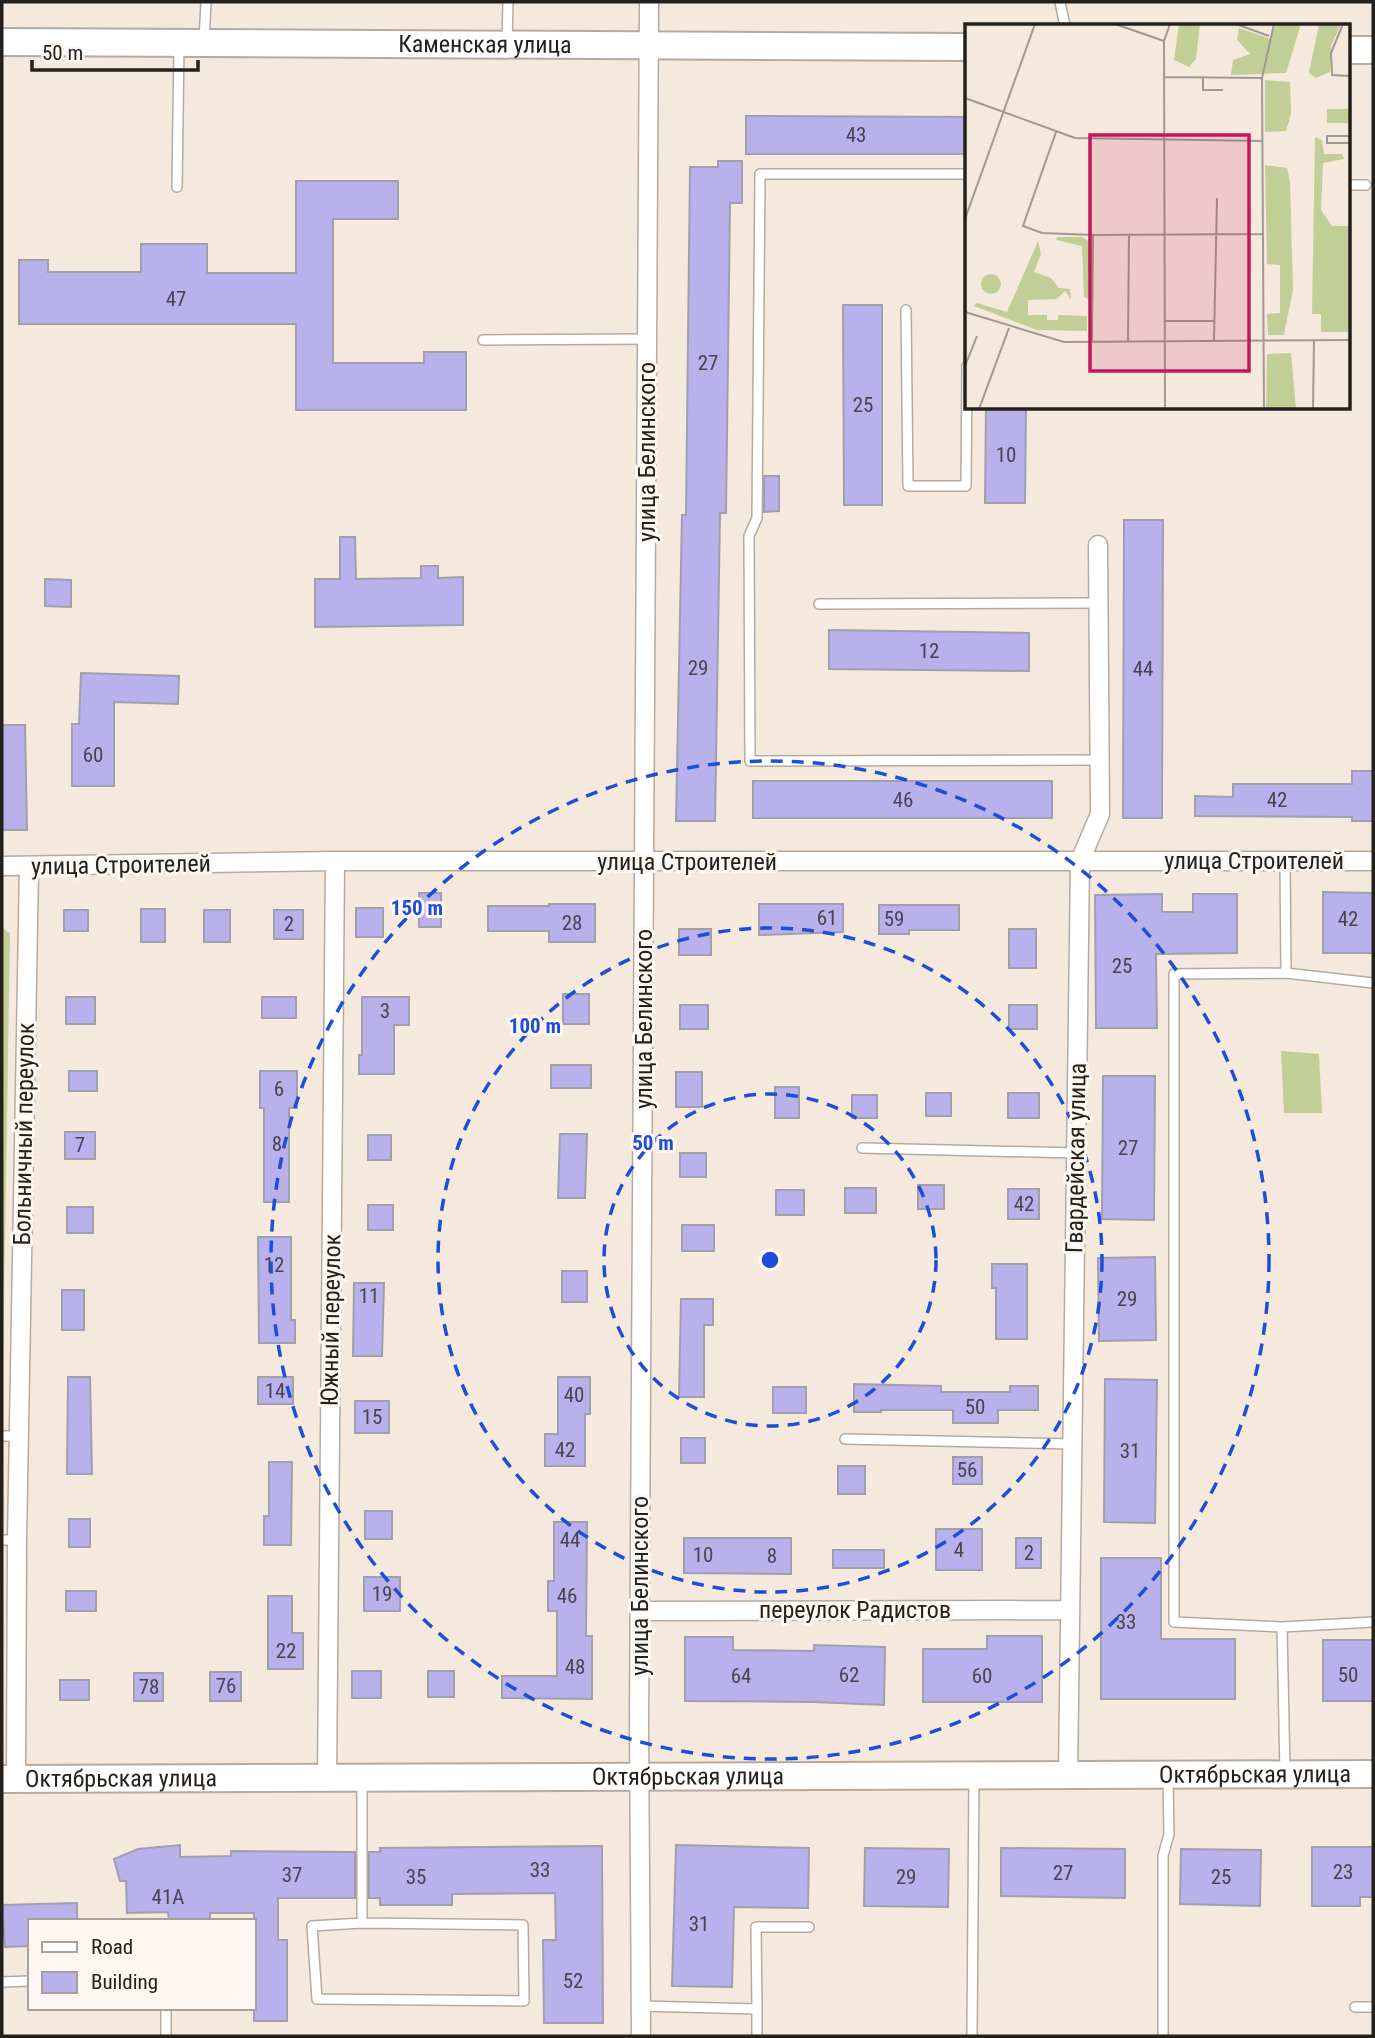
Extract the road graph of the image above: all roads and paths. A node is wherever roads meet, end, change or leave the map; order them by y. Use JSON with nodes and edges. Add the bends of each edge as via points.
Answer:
{"nodes":[{"id":1,"x":206,"y":2,"type":"edge"},
{"id":2,"x":508,"y":2,"type":"edge"},
{"id":3,"x":649,"y":2,"type":"edge"},
{"id":4,"x":1060,"y":2,"type":"edge"},
{"id":5,"x":1065,"y":24,"type":"edge"},
{"id":6,"x":2,"y":42,"type":"edge"},
{"id":7,"x":192,"y":43,"type":"junction"},
{"id":8,"x":507,"y":44,"type":"junction"},
{"id":9,"x":650,"y":45,"type":"junction"},
{"id":10,"x":965,"y":47,"type":"edge"},
{"id":11,"x":1350,"y":50,"type":"edge"},
{"id":12,"x":1373,"y":50,"type":"edge"},
{"id":13,"x":965,"y":174,"type":"edge"},
{"id":14,"x":1350,"y":185,"type":"edge"},
{"id":15,"x":1366,"y":185,"type":"dead end"},
{"id":16,"x":177,"y":187,"type":"dead end"},
{"id":17,"x":906,"y":310,"type":"dead end"},
{"id":18,"x":648,"y":339,"type":"junction"},
{"id":19,"x":483,"y":340,"type":"dead end"},
{"id":20,"x":967,"y":410,"type":"edge"},
{"id":21,"x":1098,"y":545,"type":"dead end"},
{"id":22,"x":1098,"y":603,"type":"junction"},
{"id":23,"x":819,"y":604,"type":"dead end"},
{"id":24,"x":1100,"y":760,"type":"junction"},
{"id":25,"x":335,"y":861,"type":"junction"},
{"id":26,"x":1080,"y":861,"type":"junction"},
{"id":27,"x":1285,"y":861,"type":"junction"},
{"id":28,"x":1373,"y":861,"type":"edge"},
{"id":29,"x":645,"y":862,"type":"junction"},
{"id":30,"x":2,"y":866,"type":"edge"},
{"id":31,"x":29,"y":867,"type":"junction"},
{"id":32,"x":1286,"y":973,"type":"junction"},
{"id":33,"x":1373,"y":983,"type":"edge"},
{"id":34,"x":862,"y":1148,"type":"dead end"},
{"id":35,"x":1076,"y":1153,"type":"junction"},
{"id":36,"x":10,"y":1436,"type":"edge"},
{"id":37,"x":845,"y":1439,"type":"dead end"},
{"id":38,"x":1072,"y":1444,"type":"junction"},
{"id":39,"x":10,"y":1540,"type":"edge"},
{"id":40,"x":1070,"y":1610,"type":"junction"},
{"id":41,"x":640,"y":1611,"type":"junction"},
{"id":42,"x":1373,"y":1622,"type":"edge"},
{"id":43,"x":1282,"y":1627,"type":"junction"},
{"id":44,"x":1373,"y":1774,"type":"edge"},
{"id":45,"x":1285,"y":1775,"type":"junction"},
{"id":46,"x":639,"y":1776,"type":"junction"},
{"id":47,"x":974,"y":1776,"type":"junction"},
{"id":48,"x":1068,"y":1776,"type":"junction"},
{"id":49,"x":1168,"y":1776,"type":"junction"},
{"id":50,"x":362,"y":1778,"type":"junction"},
{"id":51,"x":9,"y":1779,"type":"edge"},
{"id":52,"x":327,"y":1779,"type":"junction"},
{"id":53,"x":362,"y":1923,"type":"junction"},
{"id":54,"x":809,"y":1927,"type":"dead end"},
{"id":55,"x":28,"y":1980,"type":"edge"},
{"id":56,"x":2,"y":1982,"type":"edge"},
{"id":57,"x":640,"y":2006,"type":"junction"},
{"id":58,"x":1356,"y":2007,"type":"dead end"},
{"id":59,"x":1373,"y":2007,"type":"edge"},
{"id":60,"x":757,"y":2008,"type":"junction"},
{"id":61,"x":166,"y":2010,"type":"edge"},
{"id":62,"x":166,"y":2036,"type":"edge"},
{"id":63,"x":641,"y":2036,"type":"edge"},
{"id":64,"x":757,"y":2036,"type":"edge"},
{"id":65,"x":972,"y":2036,"type":"edge"},
{"id":66,"x":1163,"y":2036,"type":"edge"}],
"edges":[{"from":1,"to":7,"type":"lane"},
{"from":2,"to":8,"type":"lane"},
{"from":3,"to":9,"type":"street","name":"улица Белинского"},
{"from":4,"to":5,"type":"lane"},
{"from":6,"to":7,"type":"main road","name":"Каменская улица"},
{"from":7,"to":8,"type":"main road","name":"Каменская улица"},
{"from":7,"to":16,"type":"lane"},
{"from":8,"to":9,"type":"main road","name":"Каменская улица"},
{"from":9,"to":10,"type":"main road","name":"Каменская улица"},
{"from":9,"to":18,"type":"street","name":"улица Белинского"},
{"from":11,"to":12,"type":"main road"},
{"from":13,"to":24,"type":"lane","via":[[760,174],[757,518],[749,536],[750,761]]},
{"from":14,"to":15,"type":"lane"},
{"from":17,"to":20,"type":"lane","via":[[908,486],[966,486]]},
{"from":18,"to":19,"type":"lane"},
{"from":18,"to":29,"type":"street","name":"улица Белинского"},
{"from":21,"to":22,"type":"street","name":"Гвардейская улица"},
{"from":22,"to":23,"type":"lane"},
{"from":22,"to":24,"type":"street","name":"Гвардейская улица"},
{"from":24,"to":26,"type":"street","name":"Гвардейская улица","via":[[1100,814]]},
{"from":25,"to":29,"type":"street","name":"улица Строителей"},
{"from":25,"to":31,"type":"street","name":"улица Строителей"},
{"from":25,"to":52,"type":"street","name":"Южный переулок"},
{"from":26,"to":27,"type":"street","name":"улица Строителей"},
{"from":26,"to":29,"type":"street","name":"улица Строителей"},
{"from":26,"to":35,"type":"street","name":"Гвардейская улица"},
{"from":27,"to":28,"type":"street","name":"улица Строителей"},
{"from":27,"to":32,"type":"lane"},
{"from":29,"to":41,"type":"street","name":"улица Белинского"},
{"from":30,"to":31,"type":"street","name":"улица Строителей"},
{"from":31,"to":36,"type":"street","name":"Больничный переулок"},
{"from":32,"to":33,"type":"lane"},
{"from":32,"to":43,"type":"lane","via":[[1174,974],[1174,1622]]},
{"from":34,"to":35,"type":"lane"},
{"from":35,"to":38,"type":"street","name":"Гвардейская улица"},
{"from":36,"to":39,"type":"street","name":"Больничный переулок"},
{"from":37,"to":38,"type":"lane"},
{"from":38,"to":40,"type":"street","name":"Гвардейская улица"},
{"from":39,"to":51,"type":"street","name":"Больничный переулок"},
{"from":40,"to":41,"type":"street","name":"переулок Радистов"},
{"from":40,"to":48,"type":"street","name":"Гвардейская улица"},
{"from":41,"to":46,"type":"street","name":"улица Белинского"},
{"from":42,"to":43,"type":"lane"},
{"from":43,"to":45,"type":"lane"},
{"from":44,"to":45,"type":"main road","name":"Октябрьская улица"},
{"from":45,"to":49,"type":"main road","name":"Октябрьская улица"},
{"from":46,"to":47,"type":"main road","name":"Октябрьская улица"},
{"from":46,"to":50,"type":"main road","name":"Октябрьская улица"},
{"from":46,"to":57,"type":"street","name":"улица Белинского"},
{"from":47,"to":48,"type":"main road","name":"Октябрьская улица"},
{"from":47,"to":65,"type":"lane"},
{"from":48,"to":49,"type":"main road","name":"Октябрьская улица"},
{"from":49,"to":66,"type":"lane"},
{"from":50,"to":52,"type":"main road","name":"Октябрьская улица"},
{"from":50,"to":53,"type":"lane"},
{"from":51,"to":52,"type":"main road","name":"Октябрьская улица"},
{"from":53,"to":53,"type":"lane","via":[[523,1925],[524,2001],[317,1999],[312,1926]]},
{"from":54,"to":60,"type":"lane","via":[[756,1927]]},
{"from":55,"to":56,"type":"lane"},
{"from":57,"to":60,"type":"lane"},
{"from":57,"to":63,"type":"street","name":"улица Белинского"},
{"from":58,"to":59,"type":"lane"},
{"from":60,"to":64,"type":"lane"},
{"from":61,"to":62,"type":"lane"}]}
